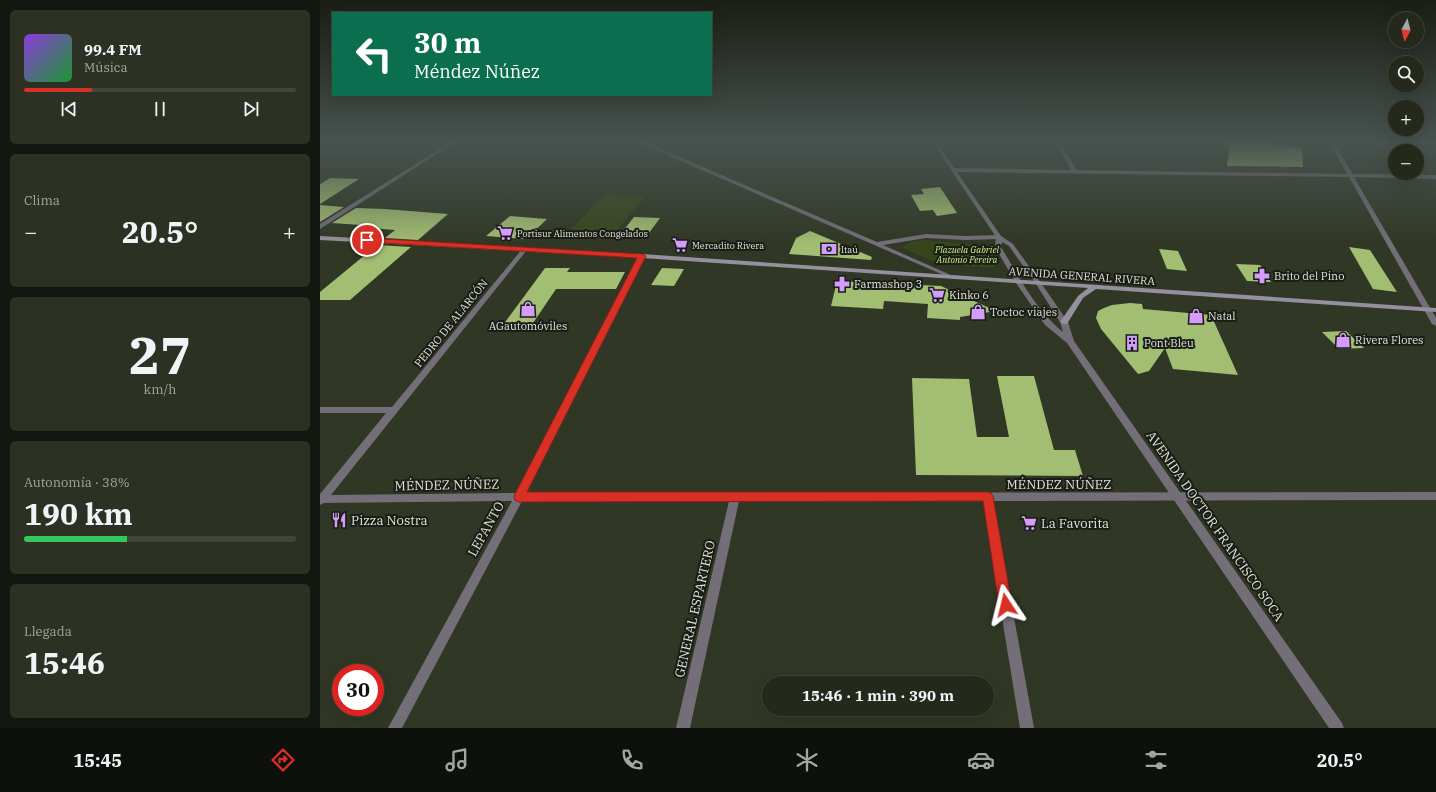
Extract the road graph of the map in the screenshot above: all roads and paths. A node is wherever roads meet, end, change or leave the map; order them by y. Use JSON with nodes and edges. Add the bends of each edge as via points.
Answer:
{"nodes":[{"id":1,"x":399,"y":177,"type":"edge"},
{"id":2,"x":722,"y":177,"type":"edge"},
{"id":3,"x":959,"y":177,"type":"edge"},
{"id":4,"x":1351,"y":177,"type":"edge"},
{"id":5,"x":320,"y":227,"type":"edge"},
{"id":6,"x":999,"y":237,"type":"junction"},
{"id":7,"x":320,"y":238,"type":"edge"},
{"id":8,"x":875,"y":244,"type":"junction"},
{"id":9,"x":524,"y":249,"type":"junction"},
{"id":10,"x":642,"y":256,"type":"junction"},
{"id":11,"x":950,"y":276,"type":"junction"},
{"id":12,"x":1019,"y":282,"type":"junction"},
{"id":13,"x":1039,"y":284,"type":"junction"},
{"id":14,"x":1093,"y":288,"type":"junction"},
{"id":15,"x":1427,"y":310,"type":"junction"},
{"id":16,"x":1436,"y":310,"type":"edge"},
{"id":17,"x":1064,"y":322,"type":"junction"},
{"id":18,"x":1436,"y":324,"type":"edge"},
{"id":19,"x":1070,"y":341,"type":"junction"},
{"id":20,"x":320,"y":410,"type":"edge"},
{"id":21,"x":394,"y":410,"type":"junction"},
{"id":22,"x":988,"y":496,"type":"junction"},
{"id":23,"x":1436,"y":496,"type":"edge"},
{"id":24,"x":519,"y":497,"type":"junction"},
{"id":25,"x":735,"y":497,"type":"junction"},
{"id":26,"x":1178,"y":497,"type":"junction"},
{"id":27,"x":321,"y":500,"type":"edge"},
{"id":28,"x":395,"y":728,"type":"edge"},
{"id":29,"x":683,"y":728,"type":"edge"},
{"id":30,"x":1027,"y":728,"type":"edge"},
{"id":31,"x":1337,"y":728,"type":"edge"}],
"edges":[{"from":1,"to":5,"type":"street"},
{"from":2,"to":8,"type":"street"},
{"from":3,"to":6,"type":"street","name":"AVENIDA DOCTOR FRANCISCO SOCA"},
{"from":4,"to":15,"type":"street"},
{"from":6,"to":8,"type":"street","via":[[926,236]]},
{"from":6,"to":12,"type":"street","name":"AVENIDA DOCTOR FRANCISCO SOCA","via":[[998,247]]},
{"from":6,"to":13,"type":"street","name":"AVENIDA DOCTOR FRANCISCO SOCA","via":[[1011,245]]},
{"from":7,"to":9,"type":"main road","name":"AVENIDA GENERAL RIVERA"},
{"from":8,"to":11,"type":"street"},
{"from":9,"to":10,"type":"main road","name":"AVENIDA GENERAL RIVERA"},
{"from":9,"to":21,"type":"street","name":"PEDRO DE ALARCÓN"},
{"from":10,"to":11,"type":"main road","name":"AVENIDA GENERAL RIVERA"},
{"from":10,"to":24,"type":"street","name":"LEPANTO"},
{"from":11,"to":12,"type":"main road","name":"AVENIDA GENERAL RIVERA"},
{"from":12,"to":13,"type":"main road","name":"AVENIDA GENERAL RIVERA"},
{"from":12,"to":19,"type":"street","name":"AVENIDA DOCTOR FRANCISCO SOCA","via":[[1048,323]]},
{"from":13,"to":14,"type":"main road","name":"AVENIDA GENERAL RIVERA"},
{"from":13,"to":17,"type":"street","name":"AVENIDA DOCTOR FRANCISCO SOCA"},
{"from":14,"to":15,"type":"main road","name":"AVENIDA GENERAL RIVERA"},
{"from":14,"to":17,"type":"main road","via":[[1080,297]]},
{"from":15,"to":16,"type":"main road","name":"AVENIDA GENERAL RIVERA"},
{"from":15,"to":18,"type":"street"},
{"from":17,"to":19,"type":"street","name":"AVENIDA DOCTOR FRANCISCO SOCA"},
{"from":19,"to":26,"type":"street","name":"AVENIDA DOCTOR FRANCISCO SOCA"},
{"from":20,"to":21,"type":"street"},
{"from":21,"to":27,"type":"street","name":"PEDRO DE ALARCÓN"},
{"from":22,"to":25,"type":"street","name":"MÉNDEZ NÚÑEZ"},
{"from":22,"to":26,"type":"street","name":"MÉNDEZ NÚÑEZ"},
{"from":22,"to":30,"type":"street"},
{"from":23,"to":26,"type":"street","name":"MÉNDEZ NÚÑEZ"},
{"from":24,"to":25,"type":"street","name":"MÉNDEZ NÚÑEZ"},
{"from":24,"to":27,"type":"street","name":"MÉNDEZ NÚÑEZ"},
{"from":24,"to":28,"type":"street","name":"LEPANTO"},
{"from":25,"to":29,"type":"street","name":"GENERAL ESPARTERO"},
{"from":26,"to":31,"type":"street","name":"AVENIDA DOCTOR FRANCISCO SOCA"}]}
